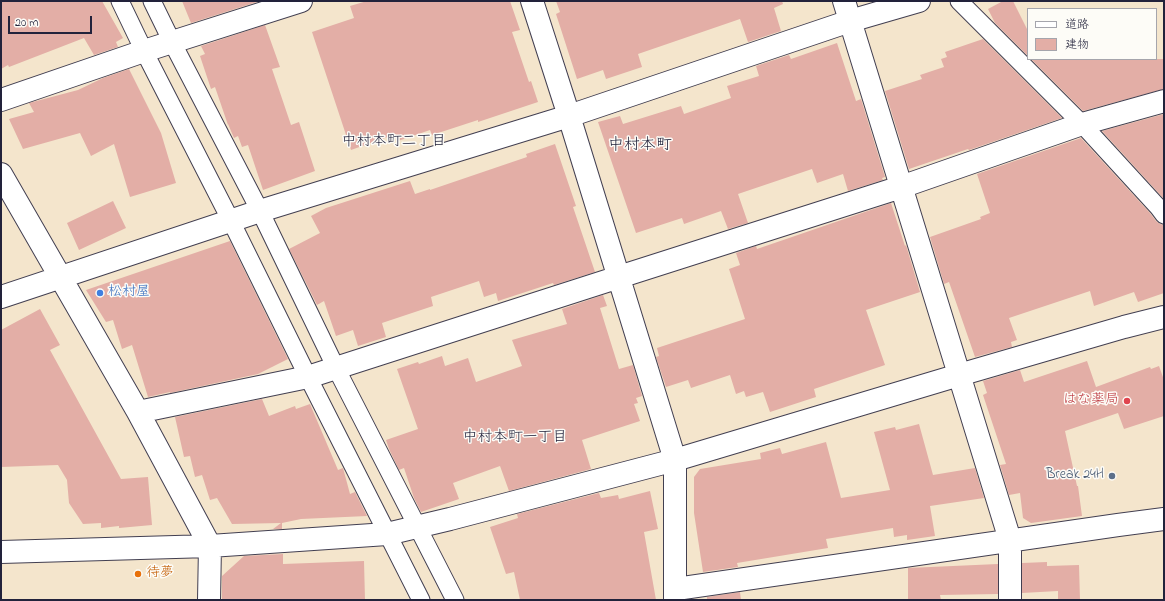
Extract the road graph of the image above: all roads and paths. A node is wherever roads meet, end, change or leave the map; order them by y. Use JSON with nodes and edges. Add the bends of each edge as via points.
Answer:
{"nodes":[{"id":1,"x":120,"y":1,"type":"edge"},
{"id":2,"x":152,"y":1,"type":"edge"},
{"id":3,"x":301,"y":1,"type":"edge"},
{"id":4,"x":532,"y":1,"type":"edge"},
{"id":5,"x":919,"y":1,"type":"edge"},
{"id":6,"x":959,"y":1,"type":"edge"},
{"id":7,"x":847,"y":11,"type":"edge"},
{"id":8,"x":172,"y":42,"type":"junction"},
{"id":9,"x":144,"y":51,"type":"junction"},
{"id":10,"x":1,"y":100,"type":"edge"},
{"id":11,"x":1164,"y":101,"type":"edge"},
{"id":12,"x":569,"y":116,"type":"junction"},
{"id":13,"x":1082,"y":124,"type":"junction"},
{"id":14,"x":1,"y":174,"type":"edge"},
{"id":15,"x":901,"y":187,"type":"junction"},
{"id":16,"x":260,"y":211,"type":"junction"},
{"id":17,"x":1164,"y":215,"type":"edge"},
{"id":18,"x":231,"y":221,"type":"junction"},
{"id":19,"x":61,"y":277,"type":"junction"},
{"id":20,"x":618,"y":277,"type":"junction"},
{"id":21,"x":1,"y":297,"type":"edge"},
{"id":22,"x":1164,"y":317,"type":"edge"},
{"id":23,"x":336,"y":368,"type":"junction"},
{"id":24,"x":959,"y":375,"type":"junction"},
{"id":25,"x":308,"y":377,"type":"junction"},
{"id":26,"x":138,"y":412,"type":"junction"},
{"id":27,"x":675,"y":460,"type":"junction"},
{"id":28,"x":1164,"y":519,"type":"edge"},
{"id":29,"x":418,"y":528,"type":"junction"},
{"id":30,"x":387,"y":534,"type":"junction"},
{"id":31,"x":1010,"y":540,"type":"junction"},
{"id":32,"x":210,"y":546,"type":"junction"},
{"id":33,"x":1,"y":552,"type":"edge"},
{"id":34,"x":676,"y":594,"type":"edge"},
{"id":35,"x":209,"y":600,"type":"edge"},
{"id":36,"x":421,"y":600,"type":"edge"},
{"id":37,"x":455,"y":600,"type":"edge"},
{"id":38,"x":1010,"y":600,"type":"edge"}],
"edges":[{"from":1,"to":9,"type":"lane"},
{"from":2,"to":8,"type":"lane"},
{"from":3,"to":8,"type":"street"},
{"from":4,"to":12,"type":"street"},
{"from":5,"to":7,"type":"street"},
{"from":6,"to":13,"type":"lane"},
{"from":7,"to":12,"type":"street"},
{"from":7,"to":15,"type":"street"},
{"from":8,"to":9,"type":"street"},
{"from":8,"to":16,"type":"lane"},
{"from":9,"to":10,"type":"street"},
{"from":9,"to":18,"type":"lane"},
{"from":11,"to":13,"type":"street"},
{"from":12,"to":16,"type":"street"},
{"from":12,"to":20,"type":"street"},
{"from":13,"to":15,"type":"street"},
{"from":13,"to":17,"type":"lane"},
{"from":14,"to":19,"type":"street"},
{"from":15,"to":20,"type":"street"},
{"from":15,"to":24,"type":"street"},
{"from":16,"to":18,"type":"street"},
{"from":16,"to":23,"type":"lane"},
{"from":18,"to":19,"type":"street"},
{"from":18,"to":25,"type":"lane"},
{"from":19,"to":21,"type":"street"},
{"from":19,"to":26,"type":"street"},
{"from":20,"to":23,"type":"street"},
{"from":20,"to":27,"type":"street"},
{"from":22,"to":24,"type":"street"},
{"from":23,"to":25,"type":"street"},
{"from":23,"to":29,"type":"lane"},
{"from":24,"to":27,"type":"street"},
{"from":24,"to":31,"type":"street"},
{"from":25,"to":26,"type":"street"},
{"from":25,"to":30,"type":"lane"},
{"from":26,"to":32,"type":"street"},
{"from":27,"to":29,"type":"street"},
{"from":27,"to":34,"type":"street"},
{"from":28,"to":31,"type":"street"},
{"from":29,"to":30,"type":"street"},
{"from":29,"to":37,"type":"lane"},
{"from":30,"to":32,"type":"street"},
{"from":30,"to":36,"type":"lane"},
{"from":31,"to":34,"type":"street"},
{"from":31,"to":38,"type":"street"},
{"from":32,"to":33,"type":"street"},
{"from":32,"to":35,"type":"street"}]}
